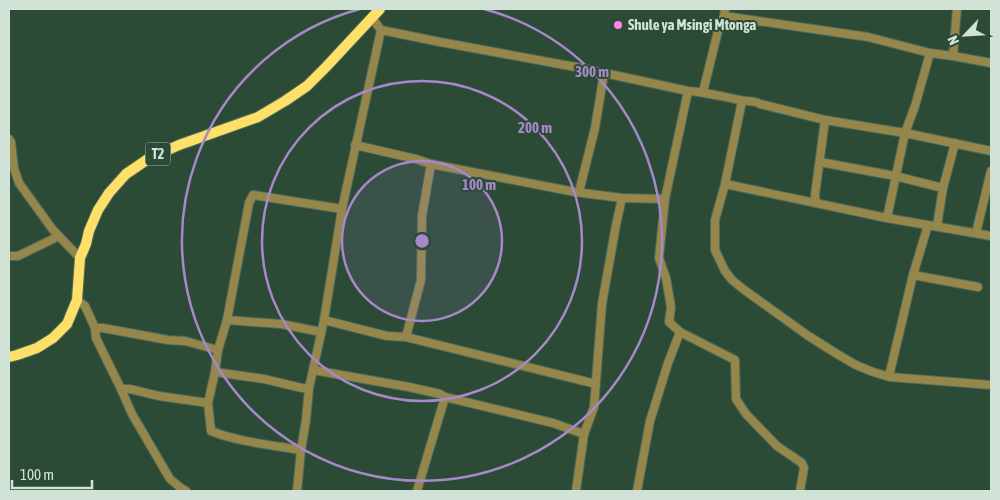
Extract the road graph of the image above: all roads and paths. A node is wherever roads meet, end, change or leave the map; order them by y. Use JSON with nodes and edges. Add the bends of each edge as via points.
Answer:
{"nodes":[{"id":1,"x":380,"y":9,"type":"edge"},
{"id":2,"x":957,"y":9,"type":"edge"},
{"id":3,"x":724,"y":12,"type":"edge"},
{"id":4,"x":372,"y":18,"type":"junction"},
{"id":5,"x":381,"y":30,"type":"junction"},
{"id":6,"x":930,"y":53,"type":"junction"},
{"id":7,"x":952,"y":56,"type":"junction"},
{"id":8,"x":991,"y":63,"type":"edge"},
{"id":9,"x":604,"y":73,"type":"junction"},
{"id":10,"x":688,"y":91,"type":"junction"},
{"id":11,"x":703,"y":92,"type":"junction"},
{"id":12,"x":742,"y":101,"type":"junction"},
{"id":13,"x":825,"y":120,"type":"junction"},
{"id":14,"x":905,"y":134,"type":"junction"},
{"id":15,"x":9,"y":140,"type":"edge"},
{"id":16,"x":955,"y":143,"type":"junction"},
{"id":17,"x":355,"y":145,"type":"junction"},
{"id":18,"x":991,"y":151,"type":"edge"},
{"id":19,"x":820,"y":162,"type":"junction"},
{"id":20,"x":432,"y":164,"type":"junction"},
{"id":21,"x":991,"y":171,"type":"edge"},
{"id":22,"x":895,"y":176,"type":"junction"},
{"id":23,"x":725,"y":184,"type":"junction"},
{"id":24,"x":942,"y":188,"type":"junction"},
{"id":25,"x":579,"y":192,"type":"junction"},
{"id":26,"x":622,"y":198,"type":"junction"},
{"id":27,"x":665,"y":199,"type":"junction"},
{"id":28,"x":816,"y":203,"type":"junction"},
{"id":29,"x":342,"y":209,"type":"junction"},
{"id":30,"x":887,"y":218,"type":"junction"},
{"id":31,"x":932,"y":226,"type":"junction"},
{"id":32,"x":976,"y":234,"type":"junction"},
{"id":33,"x":59,"y":236,"type":"junction"},
{"id":34,"x":991,"y":236,"type":"edge"},
{"id":35,"x":9,"y":256,"type":"edge"},
{"id":36,"x":80,"y":258,"type":"junction"},
{"id":37,"x":913,"y":275,"type":"junction"},
{"id":38,"x":978,"y":287,"type":"dead end"},
{"id":39,"x":77,"y":300,"type":"junction"},
{"id":40,"x":227,"y":320,"type":"junction"},
{"id":41,"x":324,"y":320,"type":"junction"},
{"id":42,"x":95,"y":328,"type":"junction"},
{"id":43,"x":321,"y":332,"type":"junction"},
{"id":44,"x":680,"y":332,"type":"junction"},
{"id":45,"x":406,"y":338,"type":"junction"},
{"id":46,"x":218,"y":350,"type":"junction"},
{"id":47,"x":9,"y":357,"type":"edge"},
{"id":48,"x":313,"y":370,"type":"junction"},
{"id":49,"x":215,"y":372,"type":"junction"},
{"id":50,"x":890,"y":377,"type":"junction"},
{"id":51,"x":596,"y":384,"type":"junction"},
{"id":52,"x":991,"y":385,"type":"edge"},
{"id":53,"x":309,"y":388,"type":"junction"},
{"id":54,"x":121,"y":389,"type":"junction"},
{"id":55,"x":445,"y":397,"type":"junction"},
{"id":56,"x":208,"y":403,"type":"junction"},
{"id":57,"x":584,"y":434,"type":"junction"},
{"id":58,"x":301,"y":450,"type":"junction"},
{"id":59,"x":186,"y":491,"type":"edge"},
{"id":60,"x":297,"y":491,"type":"edge"},
{"id":61,"x":417,"y":491,"type":"edge"},
{"id":62,"x":576,"y":491,"type":"edge"},
{"id":63,"x":637,"y":491,"type":"edge"},
{"id":64,"x":800,"y":491,"type":"edge"}],
"edges":[{"from":1,"to":4,"type":"highway","number":"T2"},
{"from":2,"to":7,"type":"street"},
{"from":3,"to":6,"type":"street","via":[[868,37]]},
{"from":3,"to":11,"type":"street"},
{"from":4,"to":5,"type":"street"},
{"from":4,"to":36,"type":"highway","number":"T2","via":[[320,74],[285,101],[258,117],[148,159],[126,174],[98,210]]},
{"from":5,"to":9,"type":"street"},
{"from":5,"to":17,"type":"street"},
{"from":6,"to":7,"type":"street"},
{"from":6,"to":14,"type":"street"},
{"from":7,"to":8,"type":"street"},
{"from":9,"to":10,"type":"street"},
{"from":9,"to":25,"type":"street","via":[[595,128]]},
{"from":10,"to":11,"type":"street"},
{"from":10,"to":27,"type":"street"},
{"from":11,"to":12,"type":"street"},
{"from":12,"to":13,"type":"street"},
{"from":12,"to":23,"type":"street"},
{"from":13,"to":14,"type":"street"},
{"from":13,"to":19,"type":"street"},
{"from":14,"to":16,"type":"street"},
{"from":14,"to":22,"type":"street"},
{"from":15,"to":33,"type":"street","via":[[19,183]]},
{"from":16,"to":18,"type":"street"},
{"from":16,"to":24,"type":"street"},
{"from":17,"to":20,"type":"street"},
{"from":17,"to":29,"type":"street"},
{"from":19,"to":22,"type":"street"},
{"from":19,"to":28,"type":"street"},
{"from":20,"to":25,"type":"street"},
{"from":20,"to":45,"type":"street","via":[[422,216],[421,280]]},
{"from":21,"to":32,"type":"street"},
{"from":22,"to":24,"type":"street"},
{"from":22,"to":30,"type":"street"},
{"from":23,"to":28,"type":"street"},
{"from":23,"to":50,"type":"street","via":[[715,220],[715,250],[732,280],[837,354],[856,365]]},
{"from":24,"to":31,"type":"street"},
{"from":25,"to":26,"type":"street"},
{"from":26,"to":27,"type":"street"},
{"from":26,"to":51,"type":"street","via":[[602,304]]},
{"from":27,"to":44,"type":"street","via":[[659,258],[671,307],[669,322]]},
{"from":28,"to":30,"type":"street"},
{"from":29,"to":40,"type":"street","via":[[253,195]]},
{"from":29,"to":41,"type":"street"},
{"from":30,"to":31,"type":"street"},
{"from":31,"to":32,"type":"street"},
{"from":31,"to":37,"type":"street"},
{"from":32,"to":34,"type":"street"},
{"from":33,"to":35,"type":"street","via":[[18,256]]},
{"from":33,"to":36,"type":"street"},
{"from":36,"to":39,"type":"highway","number":"T2"},
{"from":37,"to":38,"type":"street"},
{"from":37,"to":50,"type":"street"},
{"from":39,"to":42,"type":"street","via":[[84,306]]},
{"from":39,"to":47,"type":"highway","number":"T2","via":[[67,324],[53,338],[37,348]]},
{"from":40,"to":43,"type":"street","via":[[281,324]]},
{"from":40,"to":46,"type":"street"},
{"from":41,"to":43,"type":"street"},
{"from":41,"to":45,"type":"street"},
{"from":42,"to":46,"type":"street","via":[[185,341]]},
{"from":42,"to":54,"type":"street","via":[[96,338]]},
{"from":43,"to":48,"type":"street"},
{"from":44,"to":63,"type":"street","via":[[650,421]]},
{"from":44,"to":64,"type":"street","via":[[735,360],[736,399],[777,446],[802,463]]},
{"from":45,"to":51,"type":"street"},
{"from":46,"to":49,"type":"street"},
{"from":48,"to":53,"type":"street"},
{"from":48,"to":55,"type":"street","via":[[409,387]]},
{"from":49,"to":53,"type":"street"},
{"from":49,"to":56,"type":"street"},
{"from":50,"to":52,"type":"street"},
{"from":51,"to":57,"type":"street","via":[[594,408]]},
{"from":53,"to":58,"type":"street"},
{"from":54,"to":56,"type":"street"},
{"from":54,"to":59,"type":"street","via":[[170,479]]},
{"from":55,"to":57,"type":"street"},
{"from":55,"to":61,"type":"street"},
{"from":56,"to":58,"type":"street","via":[[211,431]]},
{"from":57,"to":62,"type":"street"},
{"from":58,"to":60,"type":"street"}]}
